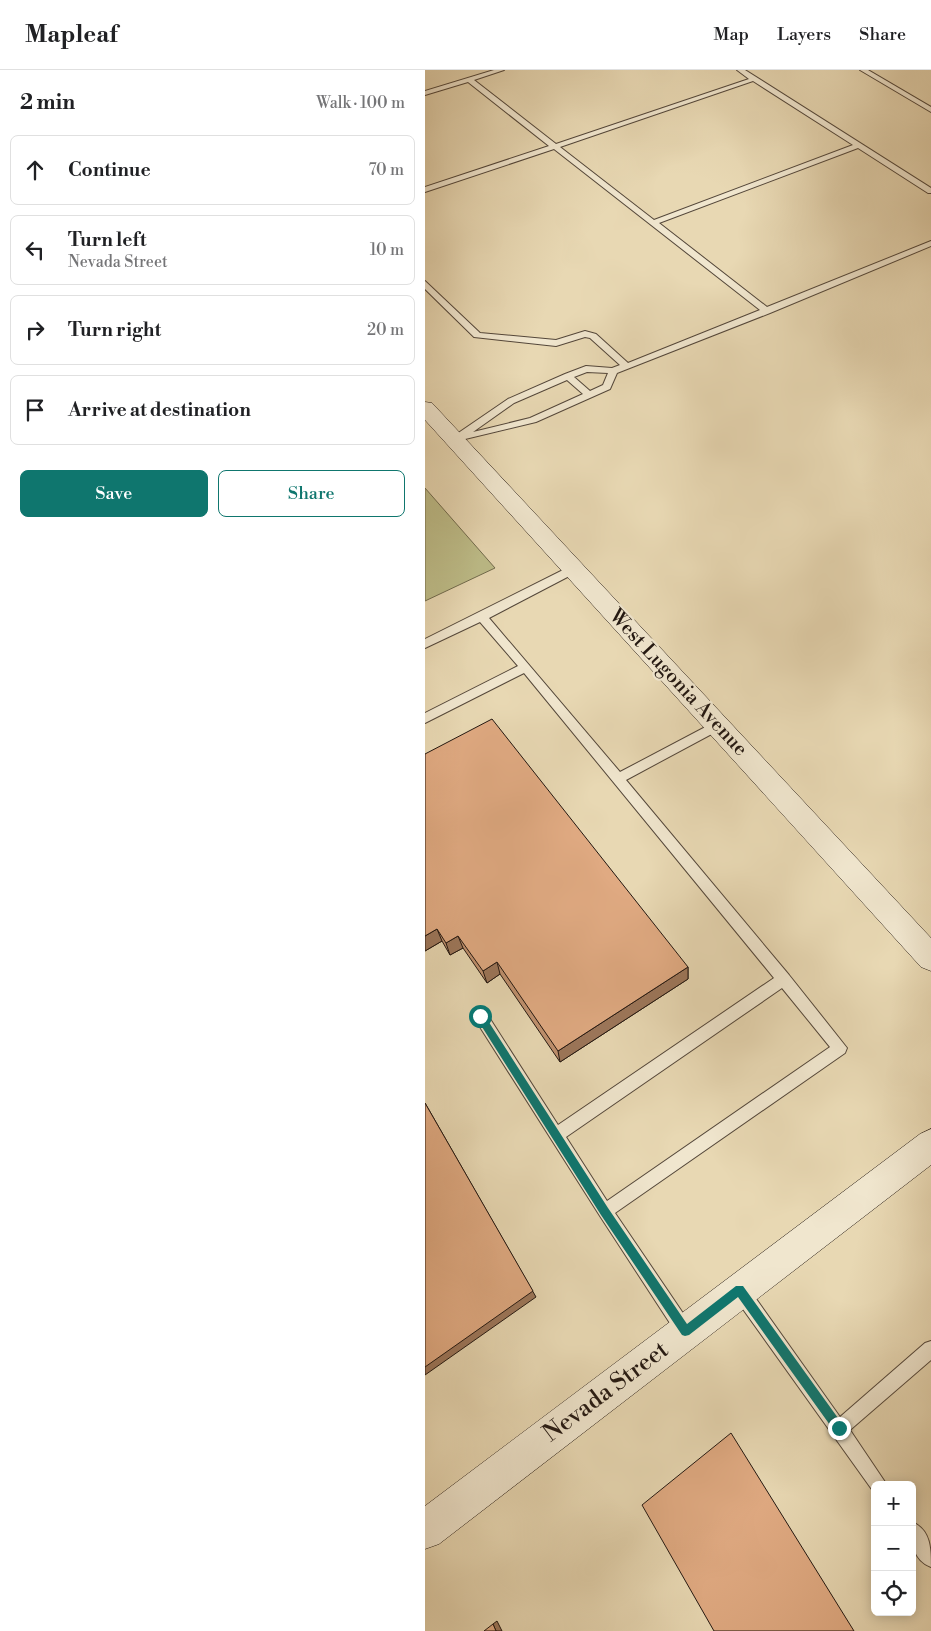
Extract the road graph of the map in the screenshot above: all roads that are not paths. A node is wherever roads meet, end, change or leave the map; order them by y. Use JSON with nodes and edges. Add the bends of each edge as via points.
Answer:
{"nodes":[{"id":1,"x":501,"y":70,"type":"edge"},
{"id":2,"x":740,"y":70,"type":"edge"},
{"id":3,"x":863,"y":70,"type":"edge"},
{"id":4,"x":755,"y":79,"type":"junction"},
{"id":5,"x":469,"y":80,"type":"junction"},
{"id":6,"x":425,"y":93,"type":"edge"},
{"id":7,"x":931,"y":110,"type":"edge"},
{"id":8,"x":859,"y":145,"type":"junction"},
{"id":9,"x":555,"y":146,"type":"junction"},
{"id":10,"x":425,"y":190,"type":"edge"},
{"id":11,"x":931,"y":191,"type":"edge"},
{"id":12,"x":653,"y":223,"type":"junction"},
{"id":13,"x":931,"y":243,"type":"edge"},
{"id":14,"x":425,"y":284,"type":"edge"},
{"id":15,"x":767,"y":311,"type":"junction"},
{"id":16,"x":626,"y":366,"type":"junction"},
{"id":17,"x":613,"y":371,"type":"junction"},
{"id":18,"x":568,"y":376,"type":"junction"},
{"id":19,"x":589,"y":395,"type":"junction"},
{"id":20,"x":425,"y":408,"type":"edge"},
{"id":21,"x":454,"y":440,"type":"junction"},
{"id":22,"x":573,"y":569,"type":"junction"},
{"id":23,"x":482,"y":617,"type":"junction"},
{"id":24,"x":425,"y":644,"type":"edge"},
{"id":25,"x":526,"y":666,"type":"junction"},
{"id":26,"x":425,"y":718,"type":"edge"},
{"id":27,"x":717,"y":726,"type":"junction"},
{"id":28,"x":619,"y":779,"type":"junction"},
{"id":29,"x":931,"y":958,"type":"edge"},
{"id":30,"x":784,"y":979,"type":"junction"},
{"id":31,"x":480,"y":1016,"type":"dead end"},
{"id":32,"x":556,"y":1135,"type":"junction"},
{"id":33,"x":931,"y":1145,"type":"edge"},
{"id":34,"x":605,"y":1211,"type":"junction"},
{"id":35,"x":739,"y":1290,"type":"junction"},
{"id":36,"x":685,"y":1331,"type":"junction"},
{"id":37,"x":931,"y":1349,"type":"edge"},
{"id":38,"x":839,"y":1428,"type":"junction"},
{"id":39,"x":876,"y":1481,"type":"edge"},
{"id":40,"x":425,"y":1530,"type":"edge"},
{"id":41,"x":916,"y":1537,"type":"edge"},
{"id":42,"x":931,"y":1558,"type":"edge"}],
"edges":[{"from":1,"to":5,"type":"lane"},
{"from":2,"to":4,"type":"lane"},
{"from":3,"to":7,"type":"lane"},
{"from":4,"to":8,"type":"lane"},
{"from":4,"to":9,"type":"lane"},
{"from":5,"to":6,"type":"lane"},
{"from":5,"to":9,"type":"lane"},
{"from":8,"to":11,"type":"lane"},
{"from":8,"to":12,"type":"lane"},
{"from":9,"to":10,"type":"lane"},
{"from":9,"to":12,"type":"lane"},
{"from":12,"to":15,"type":"lane"},
{"from":13,"to":15,"type":"lane"},
{"from":14,"to":16,"type":"lane","via":[[477,335],[556,343],[585,334],[593,336]]},
{"from":15,"to":16,"type":"lane"},
{"from":16,"to":17,"type":"lane"},
{"from":17,"to":18,"type":"lane","via":[[586,369]]},
{"from":17,"to":19,"type":"lane","via":[[607,387]]},
{"from":18,"to":19,"type":"lane"},
{"from":18,"to":21,"type":"lane","via":[[511,401]]},
{"from":19,"to":21,"type":"lane","via":[[533,420]]},
{"from":20,"to":21,"type":"street","name":"West Lugonia Avenue"},
{"from":21,"to":22,"type":"street","name":"West Lugonia Avenue"},
{"from":22,"to":23,"type":"lane"},
{"from":22,"to":27,"type":"street","name":"West Lugonia Avenue"},
{"from":23,"to":24,"type":"lane"},
{"from":23,"to":25,"type":"lane"},
{"from":25,"to":26,"type":"lane"},
{"from":25,"to":28,"type":"lane"},
{"from":27,"to":28,"type":"lane"},
{"from":27,"to":29,"type":"street","name":"West Lugonia Avenue"},
{"from":28,"to":30,"type":"lane"},
{"from":30,"to":32,"type":"lane"},
{"from":30,"to":34,"type":"lane","via":[[840,1048]]},
{"from":31,"to":32,"type":"lane"},
{"from":32,"to":34,"type":"lane"},
{"from":33,"to":35,"type":"street","name":"Nevada Street"},
{"from":34,"to":36,"type":"lane"},
{"from":35,"to":36,"type":"street","name":"Nevada Street"},
{"from":35,"to":38,"type":"lane"},
{"from":36,"to":40,"type":"street","name":"Nevada Street"},
{"from":37,"to":38,"type":"lane"},
{"from":38,"to":39,"type":"lane"},
{"from":41,"to":42,"type":"lane"}]}
